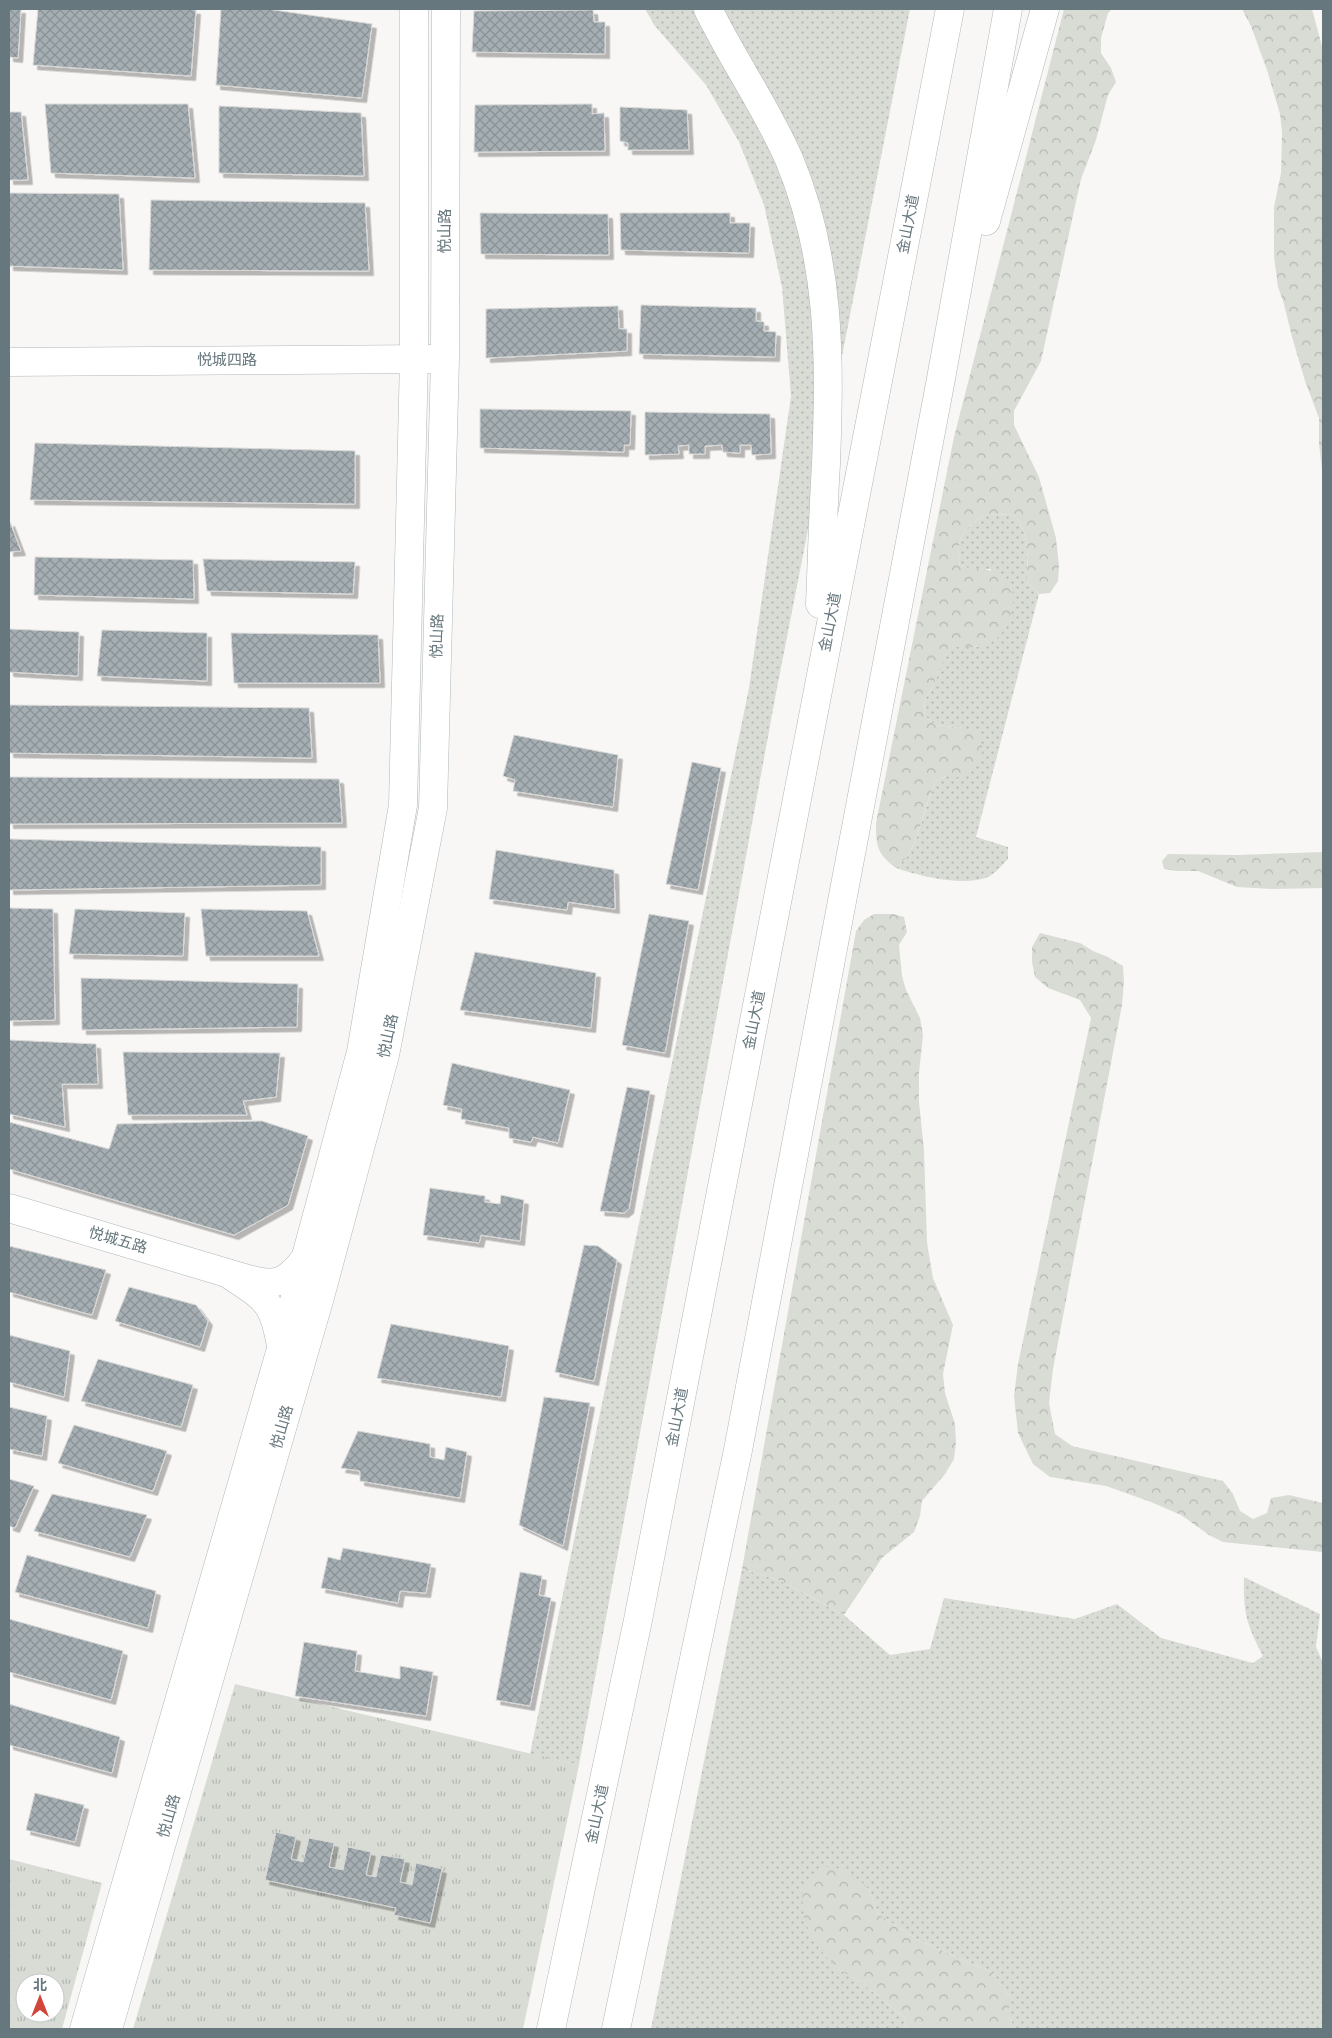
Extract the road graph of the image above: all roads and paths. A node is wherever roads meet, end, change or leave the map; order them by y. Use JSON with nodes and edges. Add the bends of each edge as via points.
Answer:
{"nodes":[{"id":1,"x":414,"y":9,"type":"edge"},
{"id":2,"x":446,"y":9,"type":"edge"},
{"id":3,"x":708,"y":9,"type":"edge"},
{"id":4,"x":950,"y":9,"type":"edge"},
{"id":5,"x":1008,"y":9,"type":"edge"},
{"id":6,"x":1045,"y":9,"type":"edge"},
{"id":7,"x":414,"y":359,"type":"junction"},
{"id":8,"x":445,"y":359,"type":"junction"},
{"id":9,"x":9,"y":362,"type":"edge"},
{"id":10,"x":940,"y":384,"type":"junction"},
{"id":11,"x":816,"y":692,"type":"junction"},
{"id":12,"x":9,"y":1208,"type":"edge"},
{"id":13,"x":308,"y":1254,"type":"junction"},
{"id":14,"x":227,"y":1273,"type":"junction"},
{"id":15,"x":281,"y":1349,"type":"junction"},
{"id":16,"x":84,"y":2029,"type":"edge"},
{"id":17,"x":108,"y":2029,"type":"edge"},
{"id":18,"x":551,"y":2029,"type":"edge"},
{"id":19,"x":616,"y":2029,"type":"edge"}],
"edges":[{"from":1,"to":7,"type":"main road","name":"悦山路"},
{"from":2,"to":8,"type":"main road","name":"悦山路"},
{"from":3,"to":11,"type":"main road","via":[[789,159],[814,236],[822,273],[829,400]]},
{"from":4,"to":11,"type":"main road","name":"金山大道"},
{"from":5,"to":10,"type":"main road"},
{"from":6,"to":10,"type":"main road"},
{"from":7,"to":8,"type":"main road","name":"悦城四路"},
{"from":7,"to":9,"type":"main road","name":"悦城四路"},
{"from":7,"to":13,"type":"main road","name":"悦山路","via":[[403,805],[362,1052]]},
{"from":8,"to":17,"type":"main road","name":"悦山路","via":[[432,808],[385,1054],[320,1297]]},
{"from":10,"to":19,"type":"main road","via":[[738,1450]]},
{"from":11,"to":18,"type":"main road","name":"金山大道","via":[[638,1620]]},
{"from":12,"to":14,"type":"main road","name":"悦城五路"},
{"from":13,"to":14,"type":"main road","via":[[297,1270],[277,1283]]},
{"from":13,"to":15,"type":"main road","name":"悦山路"},
{"from":14,"to":15,"type":"main road","via":[[259,1294],[269,1305],[276,1318]]},
{"from":15,"to":16,"type":"main road","name":"悦山路"}]}
